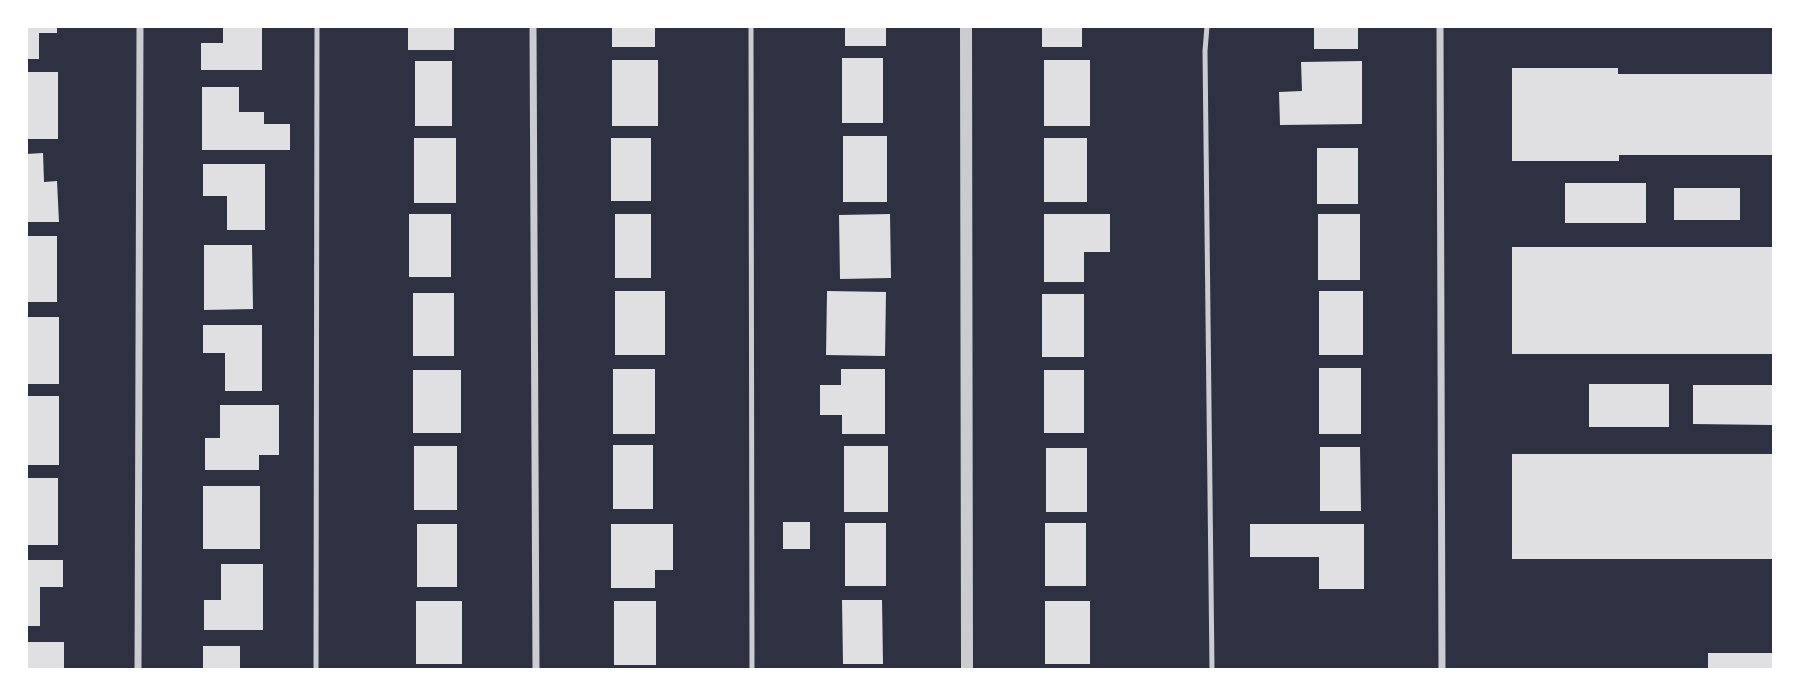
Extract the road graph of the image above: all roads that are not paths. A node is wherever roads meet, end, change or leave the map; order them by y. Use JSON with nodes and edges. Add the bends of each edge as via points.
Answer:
{"nodes":[{"id":1,"x":140,"y":26,"type":"edge"},
{"id":2,"x":317,"y":26,"type":"edge"},
{"id":3,"x":533,"y":26,"type":"edge"},
{"id":4,"x":751,"y":26,"type":"edge"},
{"id":5,"x":966,"y":26,"type":"edge"},
{"id":6,"x":1207,"y":26,"type":"edge"},
{"id":7,"x":1440,"y":26,"type":"edge"},
{"id":8,"x":138,"y":670,"type":"edge"},
{"id":9,"x":316,"y":670,"type":"edge"},
{"id":10,"x":536,"y":670,"type":"edge"},
{"id":11,"x":752,"y":670,"type":"edge"},
{"id":12,"x":967,"y":670,"type":"edge"},
{"id":13,"x":1212,"y":670,"type":"edge"},
{"id":14,"x":1442,"y":670,"type":"edge"}],
"edges":[{"from":1,"to":8,"type":"street"},
{"from":2,"to":9,"type":"lane"},
{"from":3,"to":10,"type":"street"},
{"from":4,"to":11,"type":"lane"},
{"from":5,"to":12,"type":"street"},
{"from":6,"to":13,"type":"lane"},
{"from":7,"to":14,"type":"street"}]}
